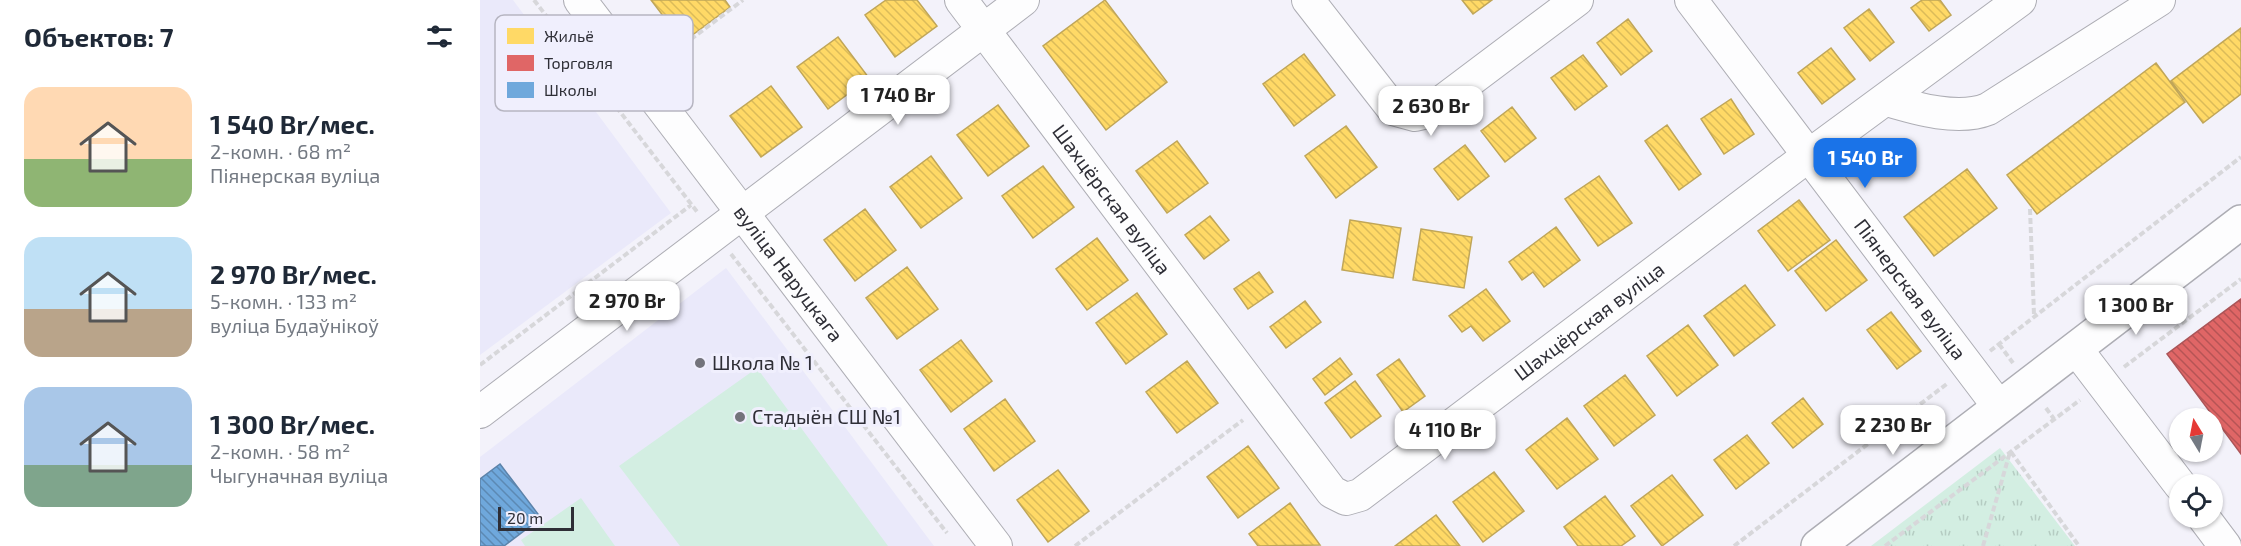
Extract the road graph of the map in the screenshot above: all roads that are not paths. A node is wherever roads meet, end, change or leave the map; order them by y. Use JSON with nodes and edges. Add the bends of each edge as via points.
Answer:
{"nodes":[{"id":1,"x":580,"y":0,"type":"edge"},
{"id":2,"x":961,"y":0,"type":"edge"},
{"id":3,"x":1023,"y":0,"type":"edge"},
{"id":4,"x":1308,"y":0,"type":"edge"},
{"id":5,"x":1577,"y":0,"type":"edge"},
{"id":6,"x":1691,"y":0,"type":"edge"},
{"id":7,"x":2020,"y":0,"type":"edge"},
{"id":8,"x":2159,"y":0,"type":"edge"},
{"id":9,"x":592,"y":15,"type":"edge"},
{"id":10,"x":984,"y":30,"type":"junction"},
{"id":11,"x":1887,"y":100,"type":"junction"},
{"id":12,"x":665,"y":111,"type":"edge"},
{"id":13,"x":1808,"y":156,"type":"junction"},
{"id":14,"x":743,"y":213,"type":"junction"},
{"id":15,"x":2241,"y":222,"type":"edge"},
{"id":16,"x":2077,"y":350,"type":"junction"},
{"id":17,"x":1999,"y":407,"type":"junction"},
{"id":18,"x":480,"y":412,"type":"edge"},
{"id":19,"x":2172,"y":474,"type":"edge"},
{"id":20,"x":2212,"y":528,"type":"edge"},
{"id":21,"x":996,"y":546,"type":"edge"},
{"id":22,"x":1818,"y":546,"type":"edge"},
{"id":23,"x":2225,"y":546,"type":"edge"}],
"edges":[{"from":1,"to":9,"type":"street","name":"вуліца Наруцкага"},
{"from":2,"to":10,"type":"street","name":"Шахцёрская вуліца"},
{"from":3,"to":10,"type":"street"},
{"from":4,"to":5,"type":"street","via":[[1393,109],[1415,115],[1428,112]]},
{"from":6,"to":13,"type":"street","name":"Піянерская вуліца"},
{"from":7,"to":11,"type":"street","name":"Шахцёрская вуліца"},
{"from":8,"to":11,"type":"street","via":[[1977,114],[1924,109]]},
{"from":10,"to":13,"type":"street","name":"Шахцёрская вуліца","via":[[1337,497],[1354,498]]},
{"from":10,"to":14,"type":"street"},
{"from":11,"to":13,"type":"street","name":"Шахцёрская вуліца"},
{"from":12,"to":14,"type":"street","name":"вуліца Наруцкага"},
{"from":13,"to":17,"type":"street","name":"Піянерская вуліца"},
{"from":14,"to":18,"type":"street"},
{"from":14,"to":21,"type":"street","name":"вуліца Наруцкага"},
{"from":15,"to":16,"type":"main road"},
{"from":16,"to":17,"type":"main road"},
{"from":16,"to":19,"type":"street"},
{"from":17,"to":22,"type":"main road"},
{"from":20,"to":23,"type":"street"}]}
